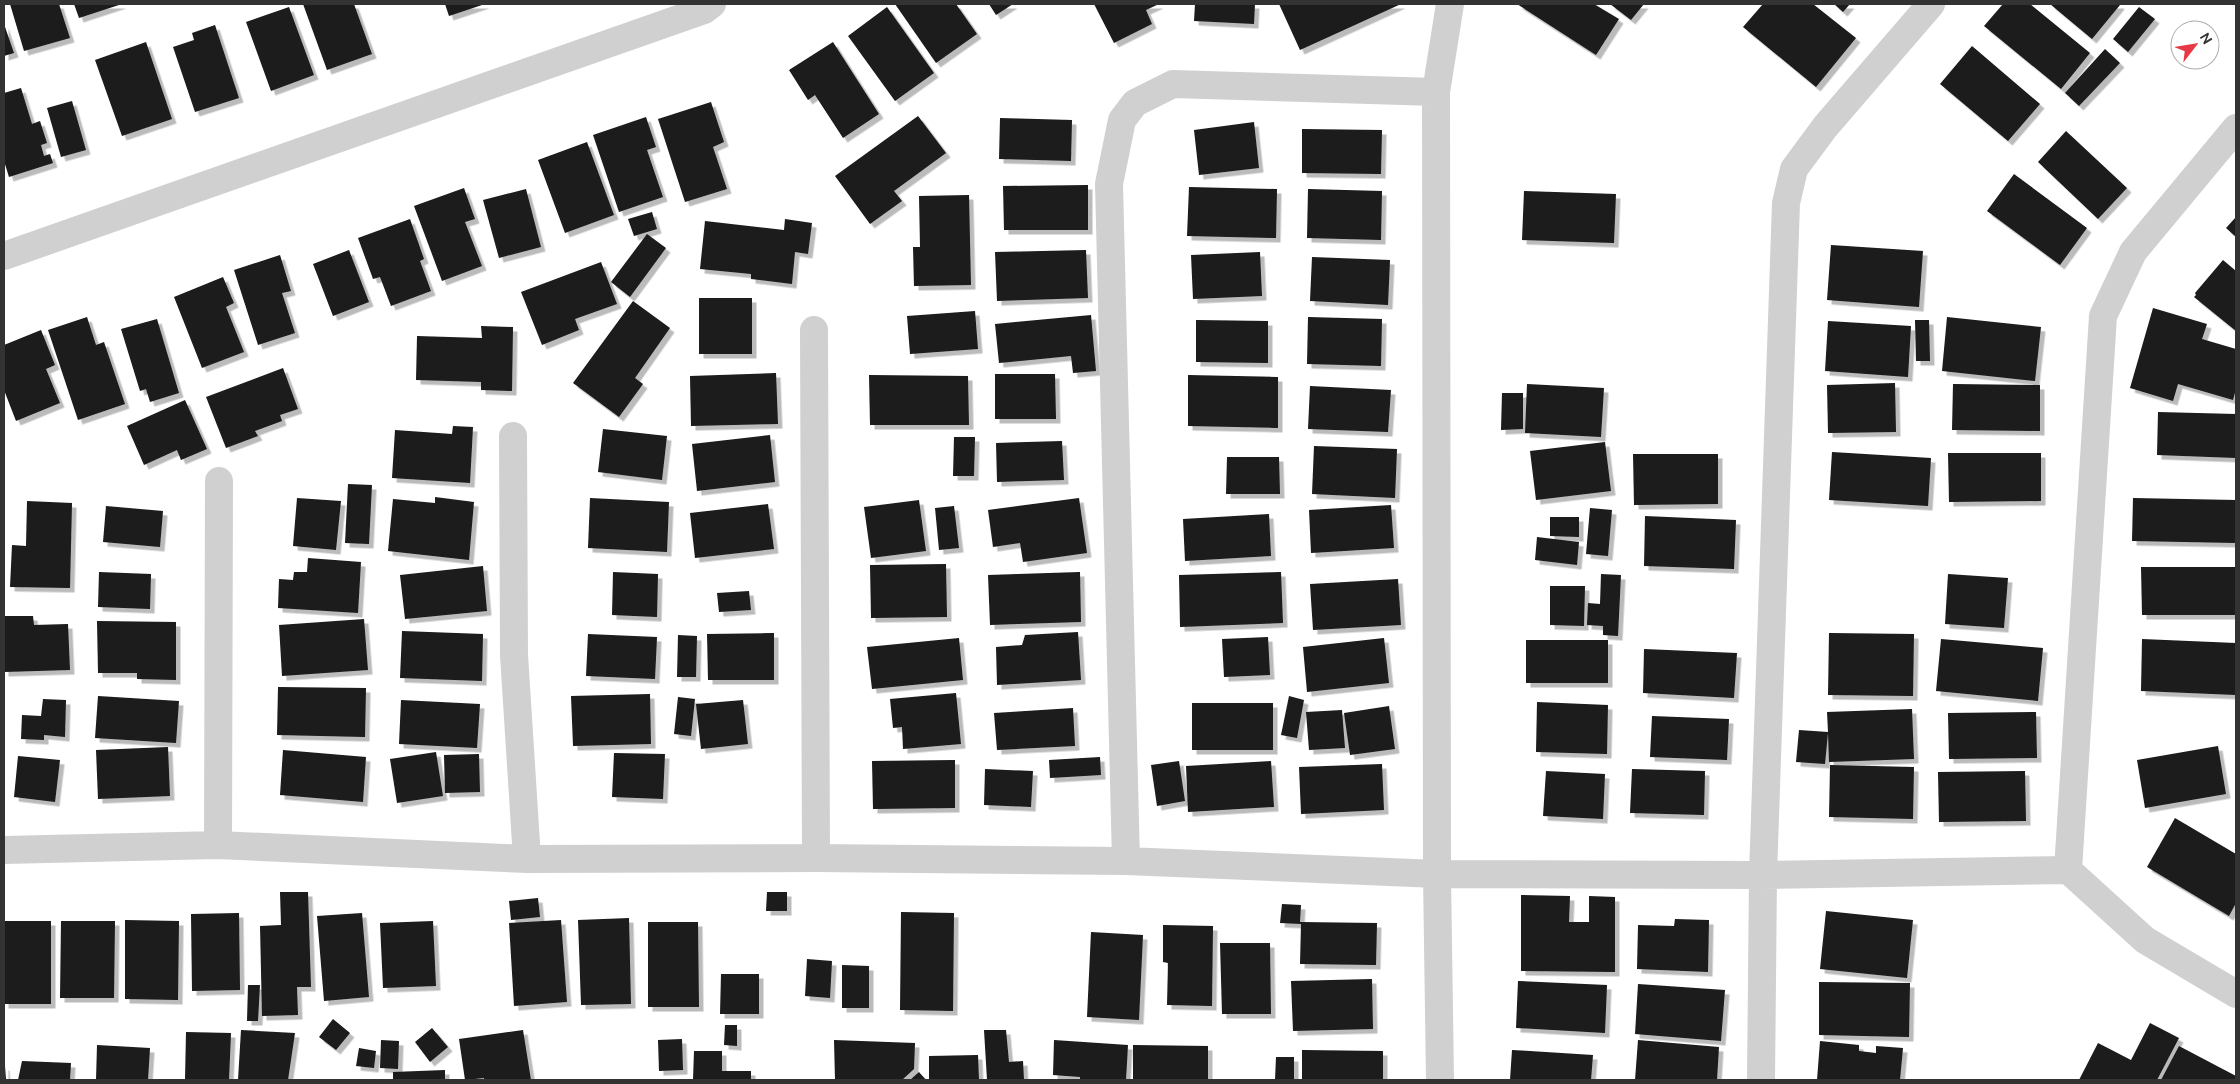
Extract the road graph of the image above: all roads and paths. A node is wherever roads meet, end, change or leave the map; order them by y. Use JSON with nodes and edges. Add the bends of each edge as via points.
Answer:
{"nodes":[{"id":1,"x":712,"y":4,"type":"edge"},
{"id":2,"x":1450,"y":4,"type":"edge"},
{"id":3,"x":1931,"y":4,"type":"edge"},
{"id":4,"x":1436,"y":92,"type":"junction"},
{"id":5,"x":2236,"y":128,"type":"edge"},
{"id":6,"x":4,"y":256,"type":"edge"},
{"id":7,"x":814,"y":330,"type":"dead end"},
{"id":8,"x":513,"y":436,"type":"dead end"},
{"id":9,"x":219,"y":481,"type":"dead end"},
{"id":10,"x":218,"y":844,"type":"junction"},
{"id":11,"x":4,"y":850,"type":"edge"},
{"id":12,"x":816,"y":858,"type":"junction"},
{"id":13,"x":527,"y":859,"type":"junction"},
{"id":14,"x":1126,"y":861,"type":"junction"},
{"id":15,"x":2068,"y":870,"type":"junction"},
{"id":16,"x":1437,"y":874,"type":"junction"},
{"id":17,"x":1763,"y":875,"type":"junction"},
{"id":18,"x":2236,"y":994,"type":"edge"},
{"id":19,"x":1440,"y":1080,"type":"edge"},
{"id":20,"x":1761,"y":1080,"type":"edge"}],
"edges":[{"from":1,"to":6,"type":"street","via":[[704,10]]},
{"from":2,"to":4,"type":"street"},
{"from":3,"to":17,"type":"street","via":[[1825,127],[1794,169],[1786,203]]},
{"from":4,"to":14,"type":"street","via":[[1173,84],[1135,103],[1122,120],[1109,184]]},
{"from":4,"to":16,"type":"street"},
{"from":5,"to":15,"type":"street","via":[[2133,252],[2103,316]]},
{"from":7,"to":12,"type":"street"},
{"from":8,"to":13,"type":"street","via":[[514,655]]},
{"from":9,"to":10,"type":"street"},
{"from":10,"to":11,"type":"street"},
{"from":10,"to":13,"type":"street"},
{"from":12,"to":13,"type":"street"},
{"from":12,"to":14,"type":"street"},
{"from":14,"to":16,"type":"street"},
{"from":15,"to":17,"type":"street"},
{"from":15,"to":18,"type":"street","via":[[2145,940]]},
{"from":16,"to":17,"type":"street"},
{"from":16,"to":19,"type":"street"},
{"from":17,"to":20,"type":"street"}]}
